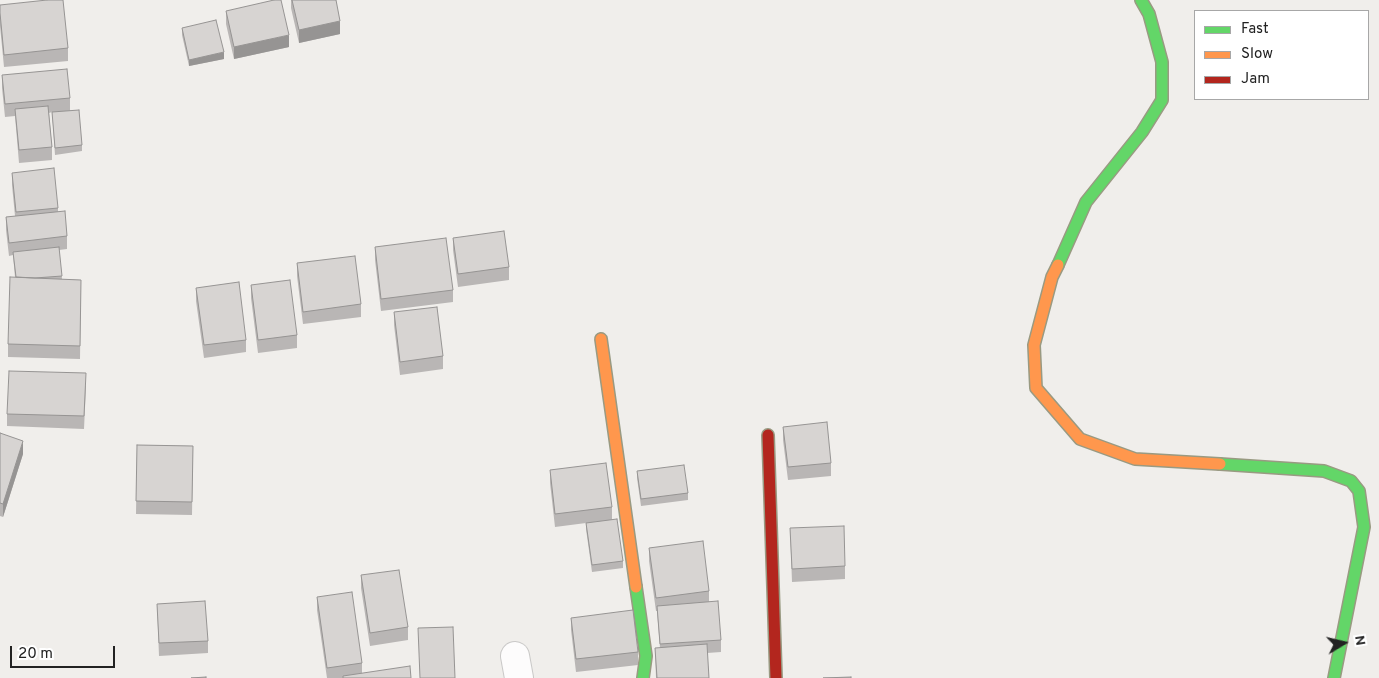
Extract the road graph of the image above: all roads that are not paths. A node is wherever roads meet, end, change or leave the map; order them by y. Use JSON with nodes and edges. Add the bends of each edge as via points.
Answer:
{"nodes":[{"id":1,"x":1141,"y":0,"type":"edge"},
{"id":2,"x":601,"y":338,"type":"dead end"},
{"id":3,"x":768,"y":435,"type":"dead end"},
{"id":4,"x":643,"y":678,"type":"edge"},
{"id":5,"x":776,"y":678,"type":"edge"},
{"id":6,"x":1334,"y":678,"type":"edge"}],
"edges":[{"from":1,"to":6,"type":"street","via":[[1149,14],[1162,62],[1162,100],[1142,132],[1086,202],[1052,276],[1034,345],[1036,388],[1080,439],[1135,459],[1324,471],[1351,481],[1359,491],[1364,527]]},
{"from":2,"to":4,"type":"street","via":[[646,656]]},
{"from":3,"to":5,"type":"street"}]}
